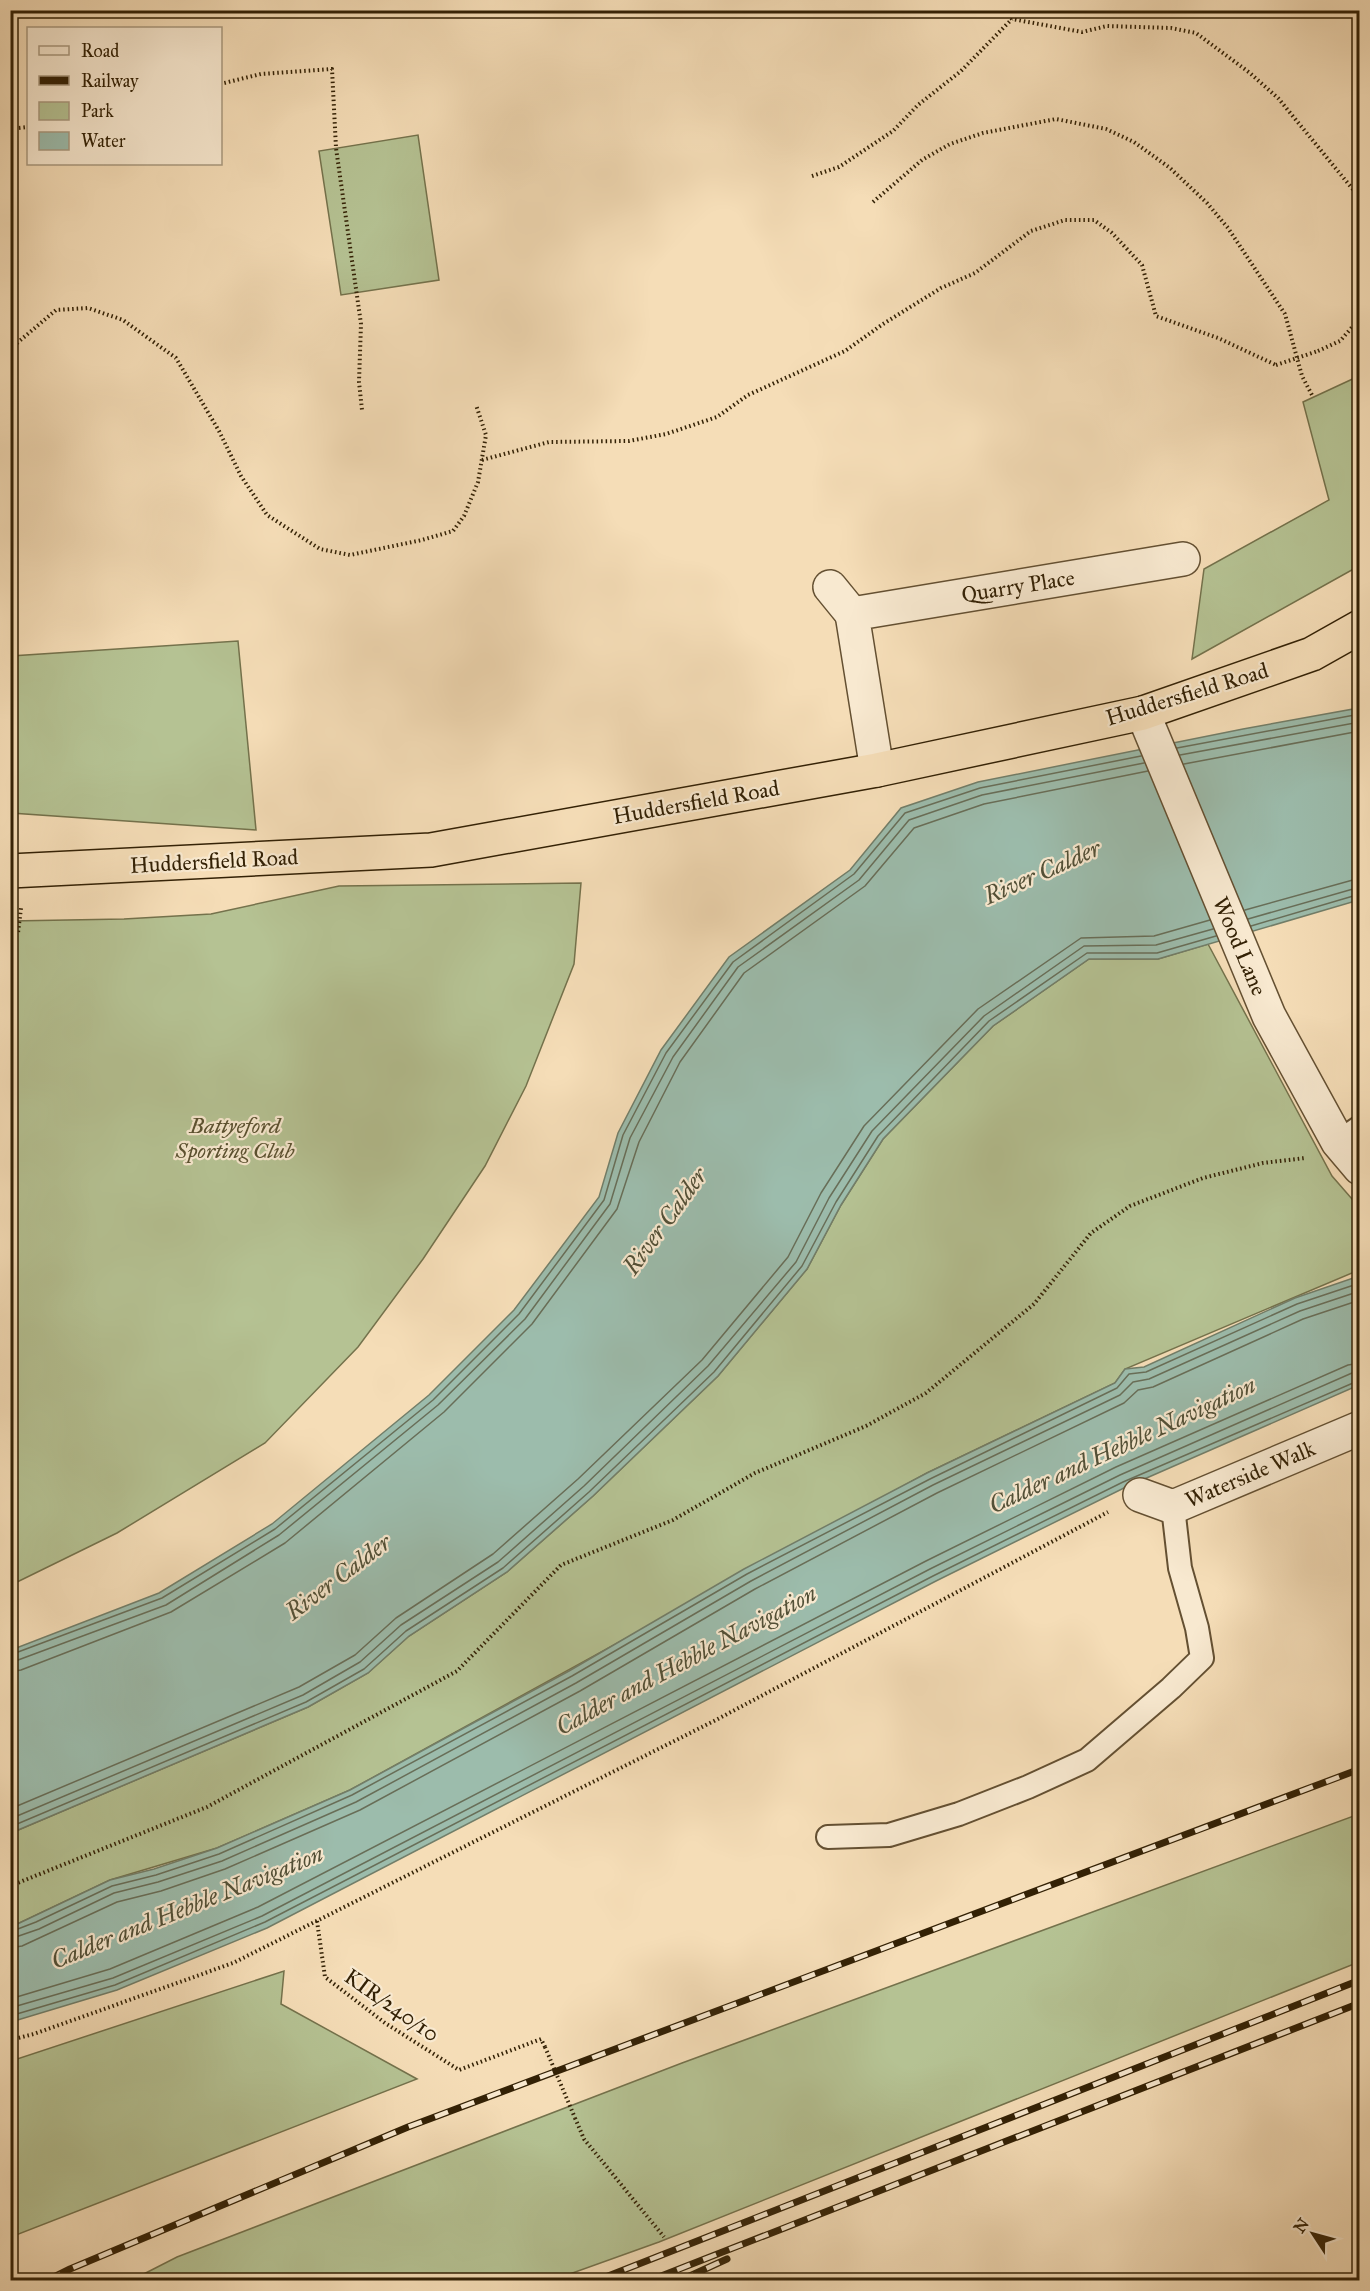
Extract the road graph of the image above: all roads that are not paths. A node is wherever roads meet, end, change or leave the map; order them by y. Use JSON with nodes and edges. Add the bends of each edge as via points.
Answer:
{"nodes":[{"id":1,"x":1183,"y":559,"type":"dead end"},
{"id":2,"x":830,"y":587,"type":"dead end"},
{"id":3,"x":852,"y":614,"type":"junction"},
{"id":4,"x":1359,"y":627,"type":"edge"},
{"id":5,"x":1143,"y":713,"type":"junction"},
{"id":6,"x":877,"y":770,"type":"junction"},
{"id":7,"x":10,"y":871,"type":"edge"},
{"id":8,"x":1350,"y":1148,"type":"edge"},
{"id":9,"x":1359,"y":1428,"type":"edge"},
{"id":10,"x":1140,"y":1495,"type":"road end"},
{"id":11,"x":1173,"y":1507,"type":"junction"},
{"id":12,"x":828,"y":1837,"type":"dead end"}],
"edges":[{"from":1,"to":3,"type":"street","name":"Quarry Place"},
{"from":2,"to":3,"type":"street"},
{"from":3,"to":6,"type":"street"},
{"from":4,"to":5,"type":"highway","name":"Huddersfield Road","via":[[1312,654]]},
{"from":5,"to":6,"type":"highway","name":"Huddersfield Road"},
{"from":5,"to":8,"type":"street","name":"Wood Lane","via":[[1269,1016]]},
{"from":6,"to":7,"type":"highway","name":"Huddersfield Road","via":[[431,850]]},
{"from":9,"to":11,"type":"street","name":"Waterside Walk"},
{"from":10,"to":11,"type":"street","name":"Waterside Walk"},
{"from":11,"to":12,"type":"lane","via":[[1180,1568],[1202,1658],[1171,1688],[1087,1760],[1028,1787],[889,1835]]}]}
